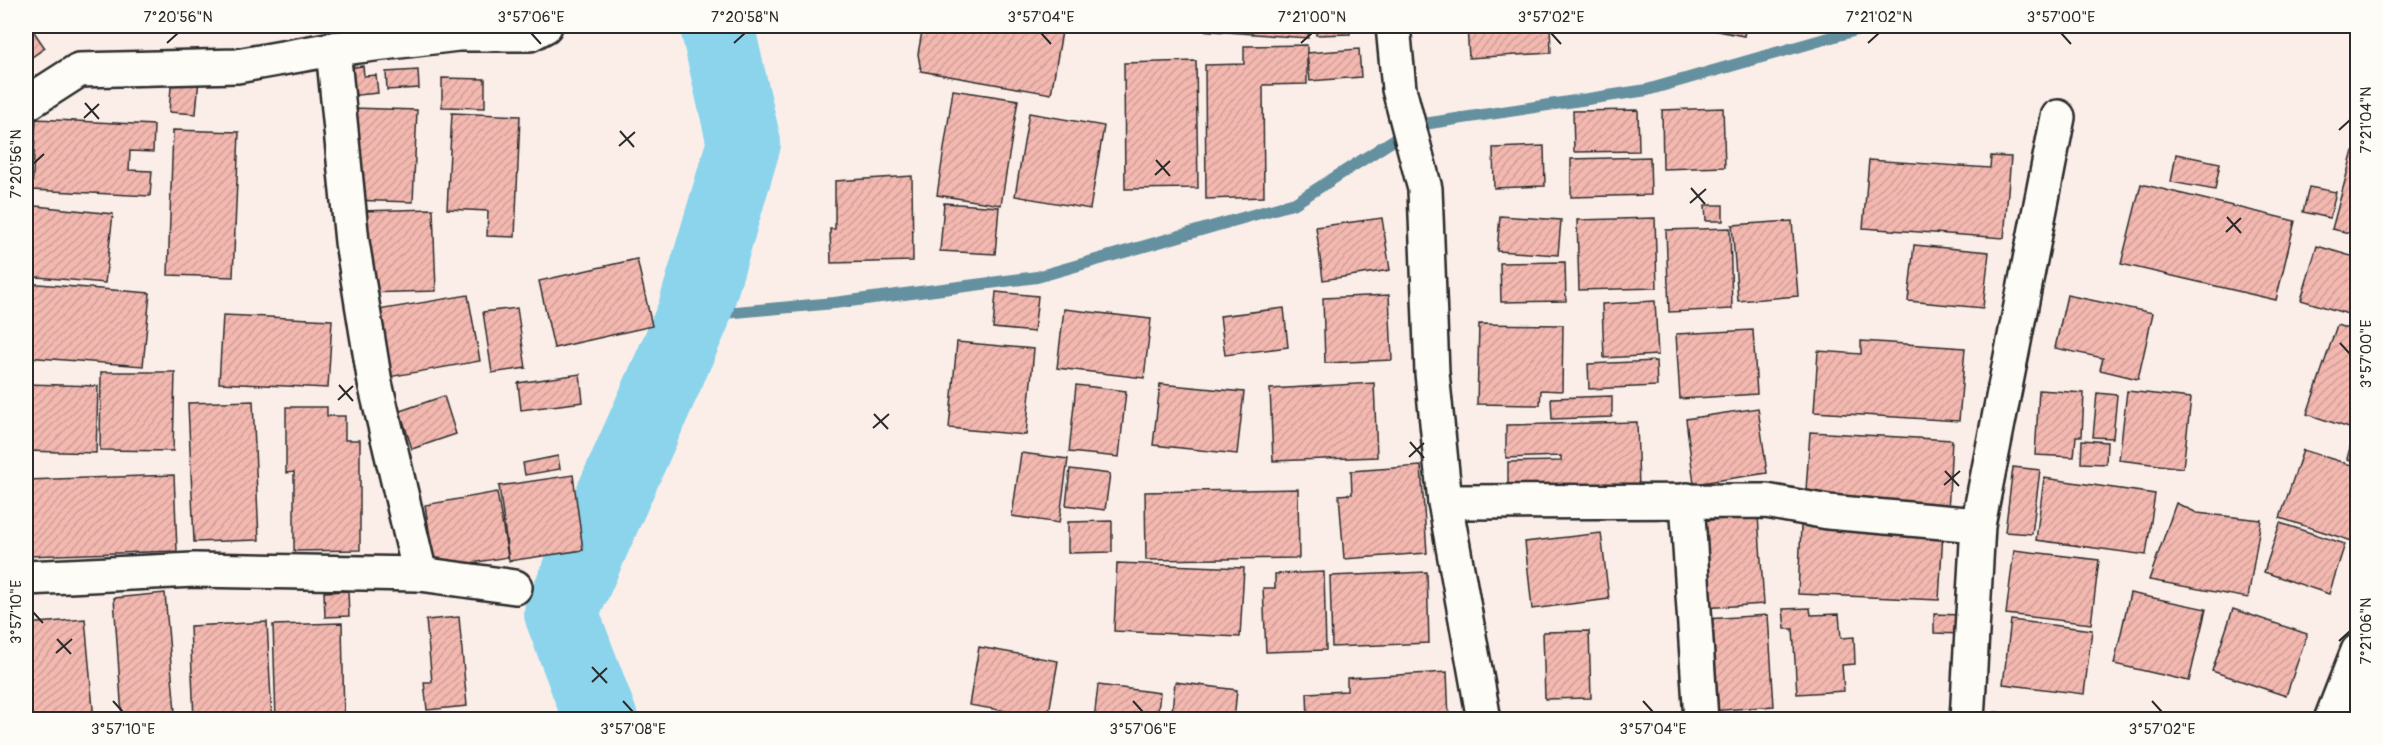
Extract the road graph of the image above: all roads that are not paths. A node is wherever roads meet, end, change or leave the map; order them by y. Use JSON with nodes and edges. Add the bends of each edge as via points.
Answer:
{"nodes":[{"id":1,"x":545,"y":26,"type":"edge"},
{"id":2,"x":1393,"y":26,"type":"edge"},
{"id":3,"x":333,"y":49,"type":"junction"},
{"id":4,"x":26,"y":104,"type":"edge"},
{"id":5,"x":2058,"y":117,"type":"dead end"},
{"id":6,"x":1687,"y":500,"type":"junction"},
{"id":7,"x":1445,"y":502,"type":"junction"},
{"id":8,"x":1978,"y":525,"type":"junction"},
{"id":9,"x":420,"y":574,"type":"junction"},
{"id":10,"x":26,"y":578,"type":"edge"},
{"id":11,"x":515,"y":587,"type":"dead end"},
{"id":12,"x":2358,"y":651,"type":"edge"},
{"id":13,"x":1484,"y":720,"type":"edge"},
{"id":14,"x":1701,"y":720,"type":"edge"},
{"id":15,"x":1967,"y":720,"type":"edge"},
{"id":16,"x":2331,"y":720,"type":"edge"}],
"edges":[{"from":1,"to":3,"type":"street","via":[[530,34],[458,34]]},
{"from":2,"to":7,"type":"street","via":[[1399,89],[1425,189],[1432,373]]},
{"from":3,"to":4,"type":"street","via":[[237,66],[79,70]]},
{"from":3,"to":9,"type":"street","via":[[352,242],[375,383]]},
{"from":5,"to":8,"type":"street"},
{"from":6,"to":7,"type":"street"},
{"from":6,"to":8,"type":"street","via":[[1766,501],[1828,512]]},
{"from":6,"to":14,"type":"street"},
{"from":7,"to":13,"type":"street"},
{"from":8,"to":15,"type":"street"},
{"from":9,"to":10,"type":"street","via":[[194,570]]},
{"from":9,"to":11,"type":"street"},
{"from":12,"to":16,"type":"street"}]}
